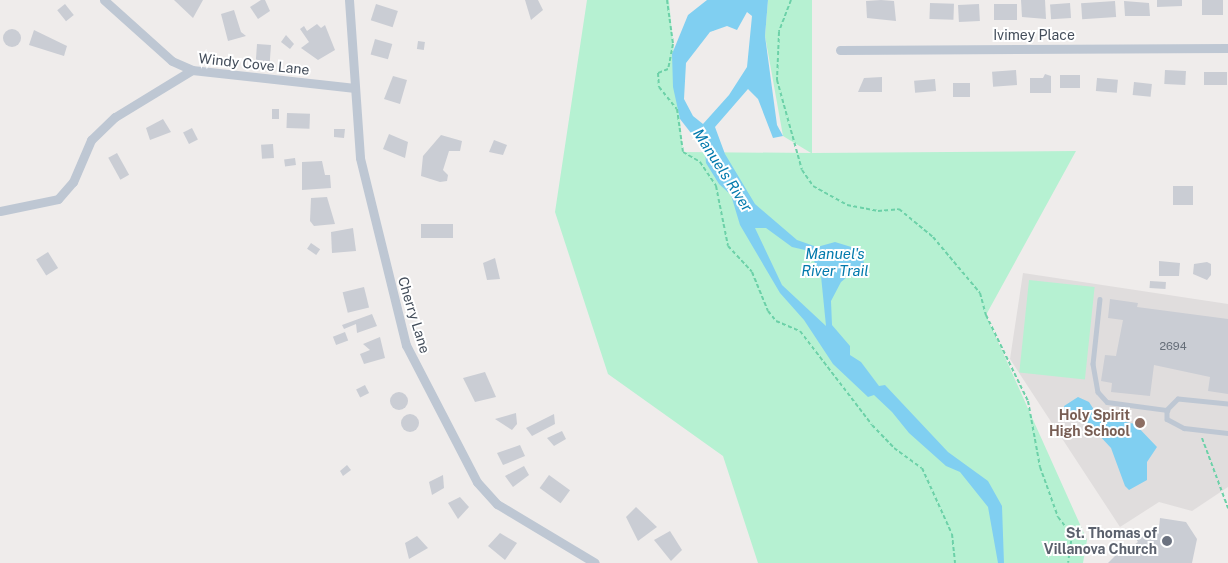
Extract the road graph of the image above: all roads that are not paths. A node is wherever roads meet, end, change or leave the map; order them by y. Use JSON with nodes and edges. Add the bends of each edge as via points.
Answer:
{"nodes":[{"id":1,"x":104,"y":0,"type":"edge"},
{"id":2,"x":351,"y":2,"type":"edge"},
{"id":3,"x":1228,"y":48,"type":"edge"},
{"id":4,"x":840,"y":50,"type":"dead end"},
{"id":5,"x":192,"y":70,"type":"junction"},
{"id":6,"x":355,"y":88,"type":"junction"},
{"id":7,"x":0,"y":211,"type":"edge"},
{"id":8,"x":1100,"y":299,"type":"dead end"},
{"id":9,"x":1228,"y":404,"type":"edge"},
{"id":10,"x":1167,"y":410,"type":"junction"},
{"id":11,"x":1228,"y":433,"type":"edge"},
{"id":12,"x":595,"y":563,"type":"edge"}],
"edges":[{"from":1,"to":5,"type":"street","via":[[172,61]]},
{"from":2,"to":6,"type":"street","name":"Cherry Lane"},
{"from":3,"to":4,"type":"street","name":"Ivimey Place"},
{"from":5,"to":6,"type":"street","name":"Windy Cove Lane"},
{"from":5,"to":7,"type":"street","name":"Windy Cove Lane","via":[[115,117],[91,140],[73,182],[58,199]]},
{"from":6,"to":12,"type":"street","name":"Cherry Lane","via":[[360,158],[381,252],[406,345],[426,388],[461,456],[497,504]]},
{"from":8,"to":10,"type":"lane","via":[[1093,364],[1098,392],[1107,402]]},
{"from":9,"to":10,"type":"lane","via":[[1188,398],[1178,400]]},
{"from":10,"to":11,"type":"lane","via":[[1167,419],[1173,424]]}]}
